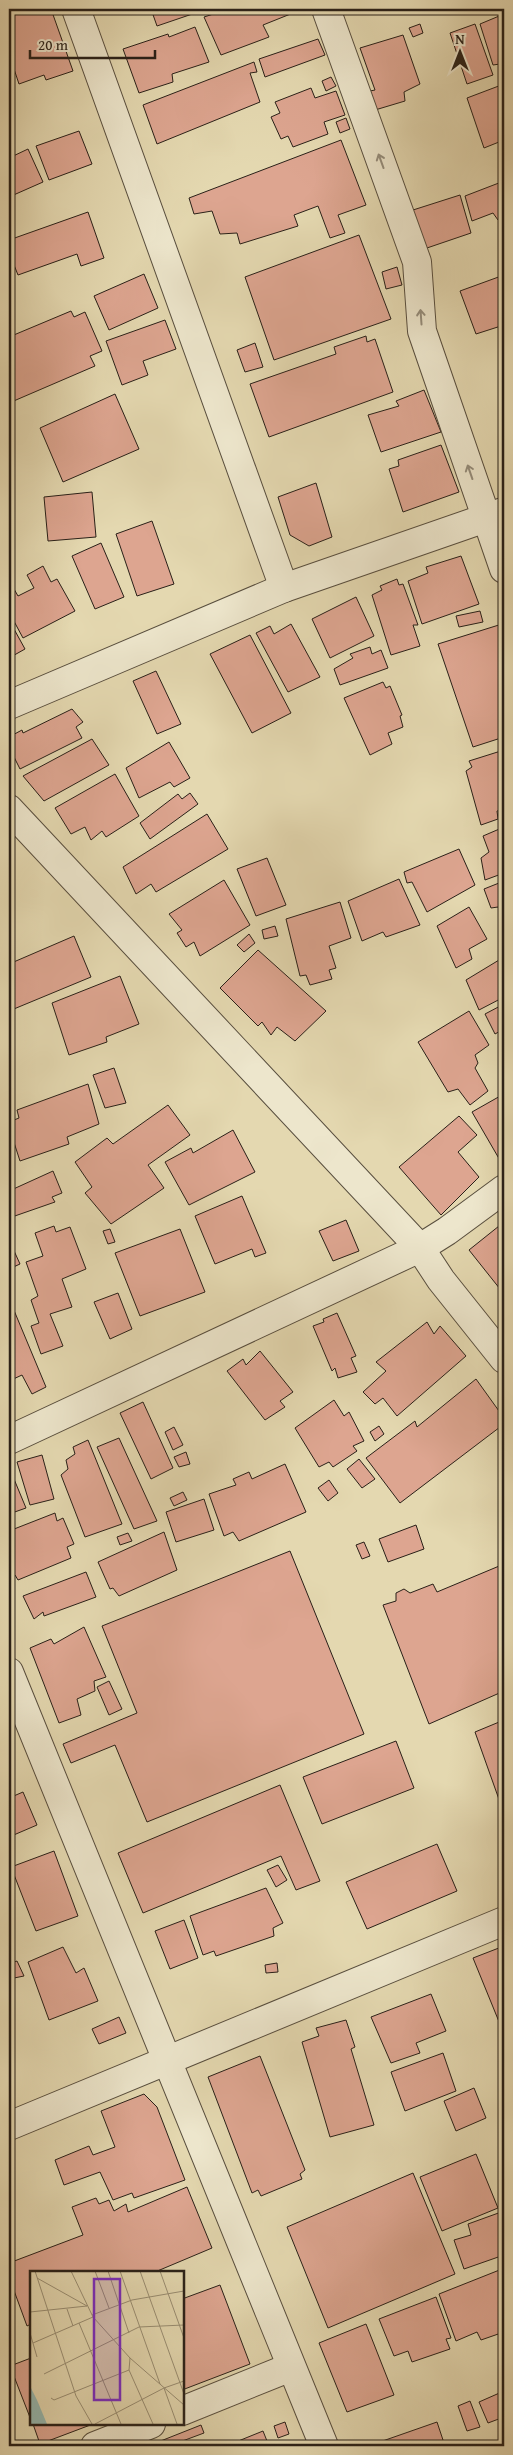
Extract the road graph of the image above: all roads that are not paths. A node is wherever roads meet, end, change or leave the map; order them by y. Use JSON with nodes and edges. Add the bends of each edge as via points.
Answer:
{"nodes":[{"id":1,"x":76,"y":9,"type":"edge"},
{"id":2,"x":326,"y":9,"type":"edge"},
{"id":3,"x":495,"y":515,"type":"edge"},
{"id":4,"x":504,"y":569,"type":"edge"},
{"id":5,"x":284,"y":588,"type":"junction"},
{"id":6,"x":9,"y":705,"type":"edge"},
{"id":7,"x":9,"y":809,"type":"edge"},
{"id":8,"x":504,"y":1189,"type":"edge"},
{"id":9,"x":420,"y":1248,"type":"junction"},
{"id":10,"x":504,"y":1358,"type":"edge"},
{"id":11,"x":9,"y":1440,"type":"edge"},
{"id":12,"x":9,"y":1672,"type":"edge"},
{"id":13,"x":504,"y":1921,"type":"edge"},
{"id":14,"x":165,"y":2061,"type":"junction"},
{"id":15,"x":9,"y":2126,"type":"edge"},
{"id":16,"x":291,"y":2366,"type":"junction"},
{"id":17,"x":184,"y":2410,"type":"edge"},
{"id":18,"x":148,"y":2425,"type":"edge"},
{"id":19,"x":95,"y":2446,"type":"edge"},
{"id":20,"x":324,"y":2446,"type":"edge"}],
"edges":[{"from":1,"to":5,"type":"street"},
{"from":3,"to":2,"type":"street","one_way":true,"via":[[422,331],[417,262]]},
{"from":3,"to":4,"type":"street"},
{"from":3,"to":5,"type":"street"},
{"from":5,"to":6,"type":"street"},
{"from":7,"to":9,"type":"street"},
{"from":8,"to":9,"type":"street"},
{"from":9,"to":10,"type":"street","via":[[441,1280]]},
{"from":9,"to":11,"type":"street"},
{"from":12,"to":14,"type":"street"},
{"from":13,"to":14,"type":"street"},
{"from":14,"to":15,"type":"street"},
{"from":14,"to":16,"type":"street"},
{"from":16,"to":17,"type":"street"},
{"from":16,"to":20,"type":"street"},
{"from":18,"to":19,"type":"street"}]}
